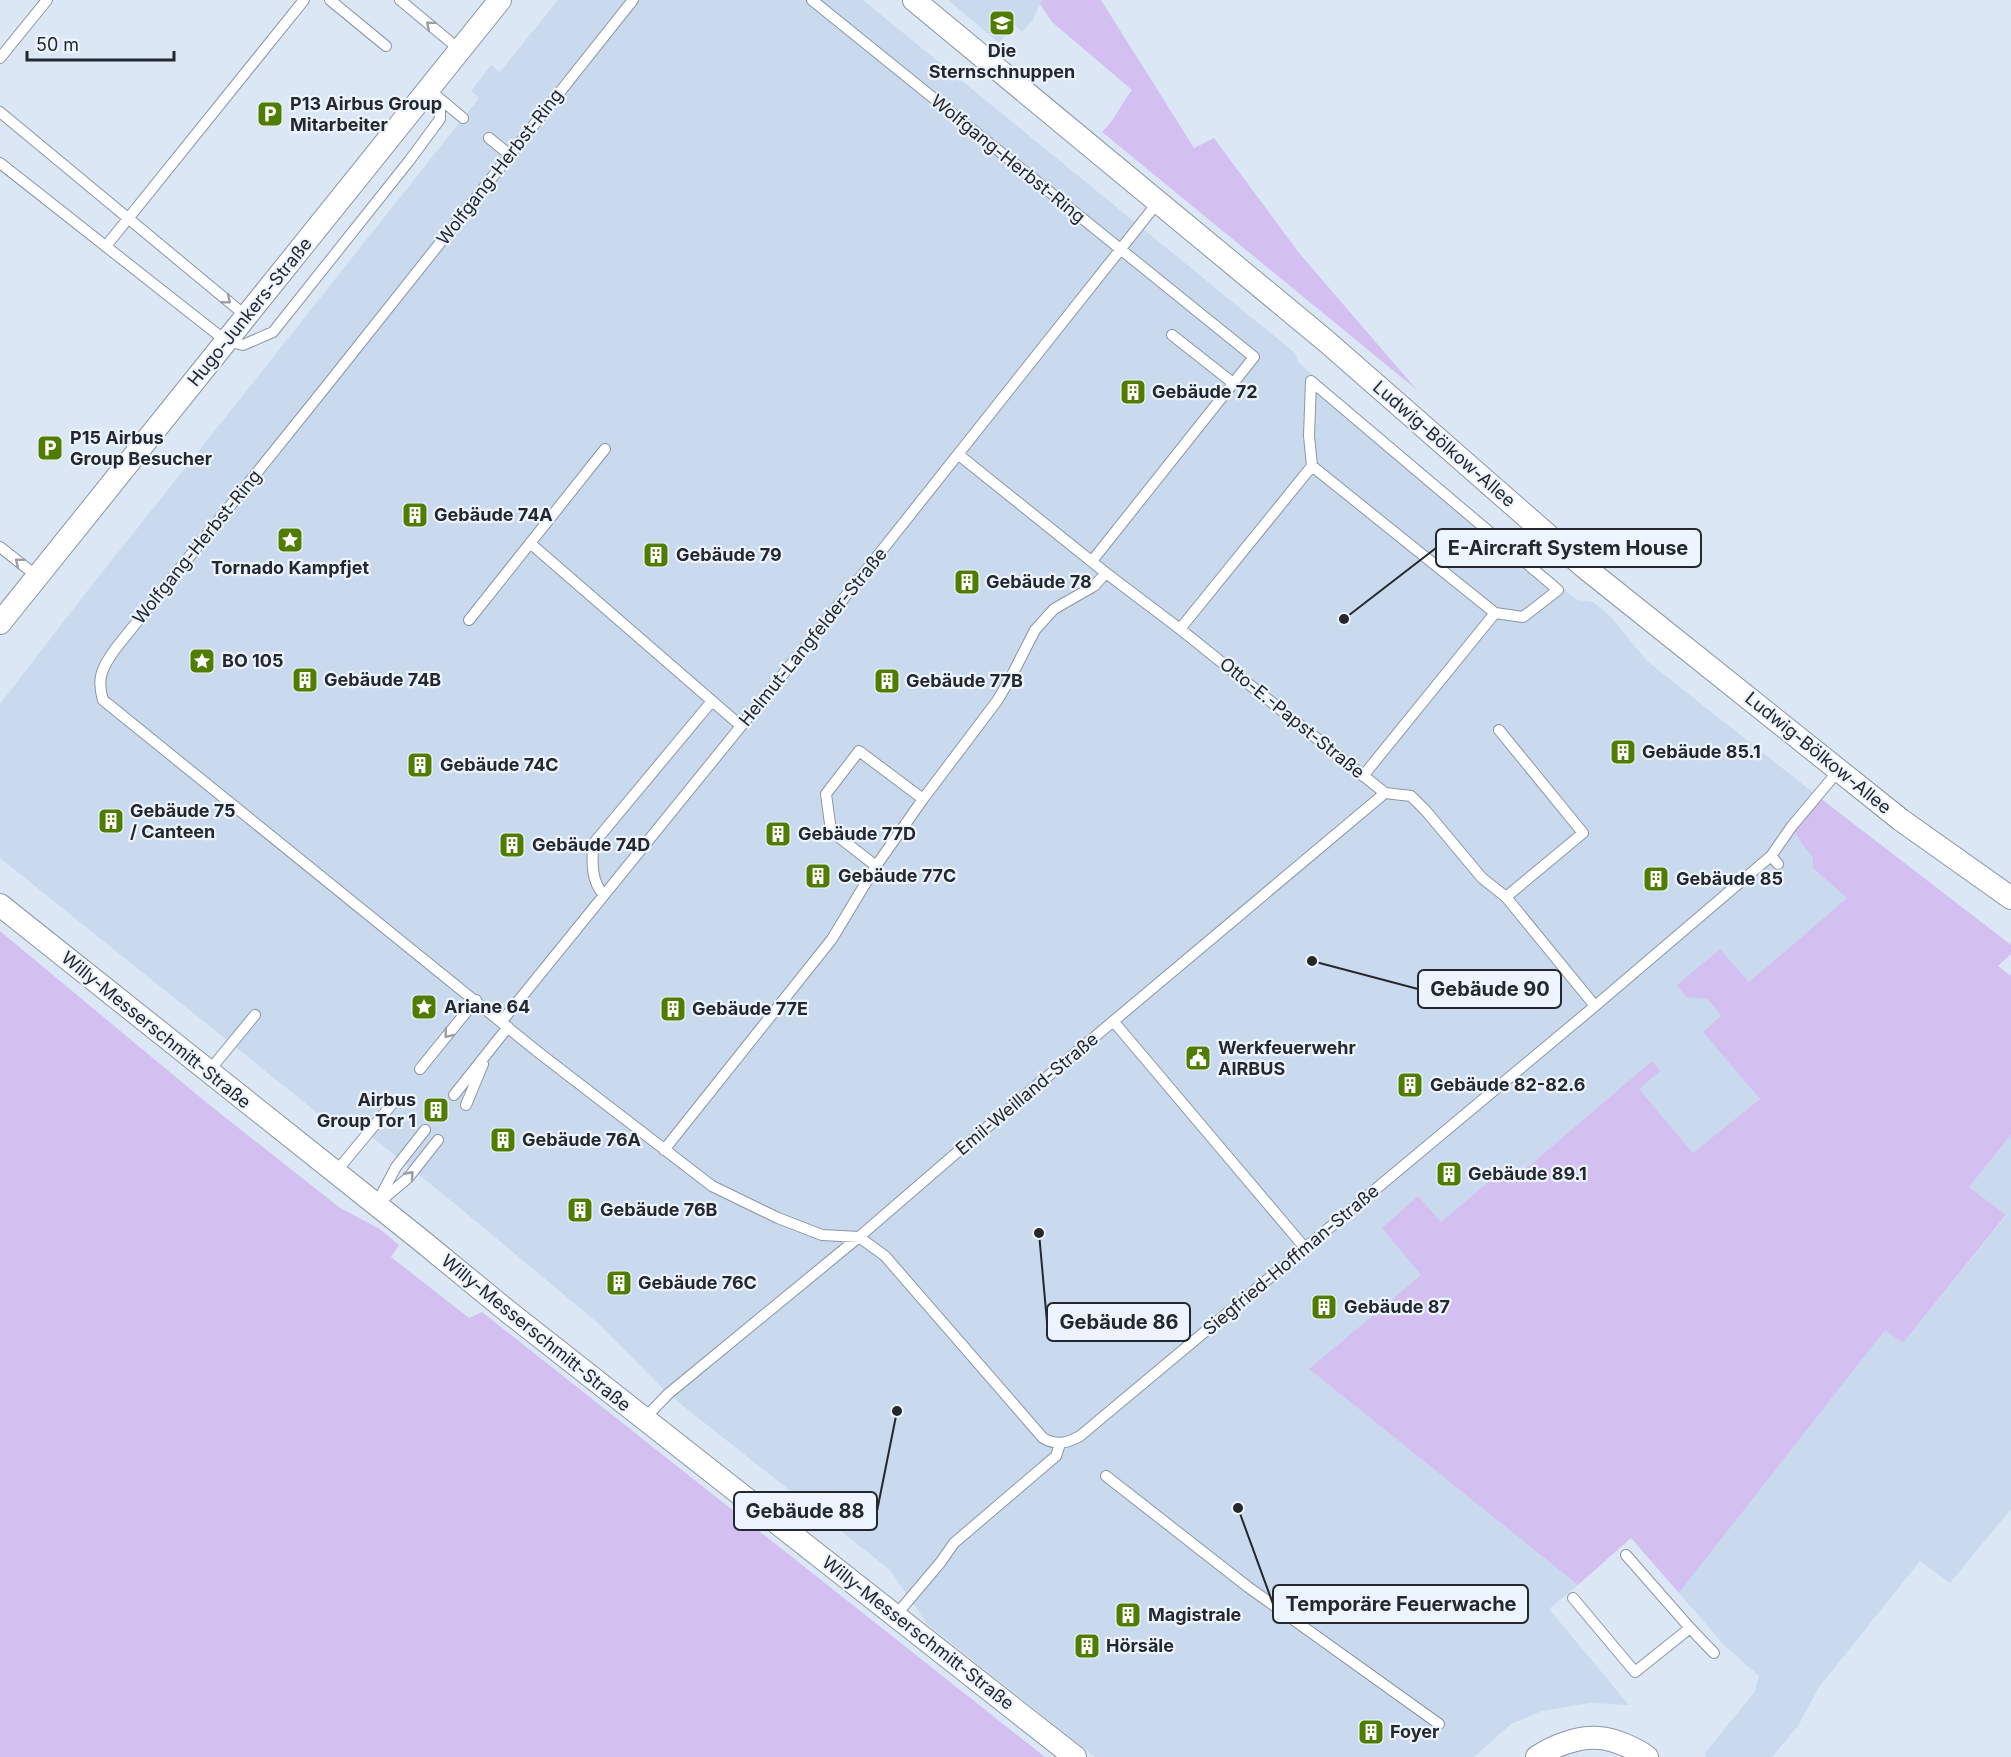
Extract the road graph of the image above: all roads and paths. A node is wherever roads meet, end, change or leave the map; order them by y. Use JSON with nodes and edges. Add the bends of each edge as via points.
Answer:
{"nodes":[{"id":1,"x":47,"y":0,"type":"edge"},
{"id":2,"x":304,"y":0,"type":"edge"},
{"id":3,"x":330,"y":0,"type":"edge"},
{"id":4,"x":400,"y":0,"type":"edge"},
{"id":5,"x":500,"y":0,"type":"edge"},
{"id":6,"x":633,"y":0,"type":"edge"},
{"id":7,"x":812,"y":0,"type":"edge"},
{"id":8,"x":914,"y":0,"type":"edge"},
{"id":9,"x":386,"y":45,"type":"dead end"},
{"id":10,"x":459,"y":50,"type":"junction"},
{"id":11,"x":0,"y":58,"type":"edge"},
{"id":12,"x":434,"y":94,"type":"junction"},
{"id":13,"x":0,"y":112,"type":"edge"},
{"id":14,"x":463,"y":118,"type":"dead end"},
{"id":15,"x":489,"y":138,"type":"dead end"},
{"id":16,"x":510,"y":155,"type":"junction"},
{"id":17,"x":0,"y":163,"type":"edge"},
{"id":18,"x":1158,"y":202,"type":"junction"},
{"id":19,"x":128,"y":218,"type":"junction"},
{"id":20,"x":106,"y":246,"type":"junction"},
{"id":21,"x":1120,"y":250,"type":"junction"},
{"id":22,"x":246,"y":316,"type":"junction"},
{"id":23,"x":1173,"y":335,"type":"dead end"},
{"id":24,"x":226,"y":341,"type":"junction"},
{"id":25,"x":1233,"y":383,"type":"junction"},
{"id":26,"x":606,"y":449,"type":"dead end"},
{"id":27,"x":958,"y":455,"type":"junction"},
{"id":28,"x":1312,"y":466,"type":"junction"},
{"id":29,"x":530,"y":543,"type":"junction"},
{"id":30,"x":0,"y":547,"type":"edge"},
{"id":31,"x":1092,"y":561,"type":"junction"},
{"id":32,"x":1106,"y":573,"type":"junction"},
{"id":33,"x":38,"y":577,"type":"junction"},
{"id":34,"x":1495,"y":613,"type":"junction"},
{"id":35,"x":469,"y":620,"type":"dead end"},
{"id":36,"x":0,"y":623,"type":"edge"},
{"id":37,"x":1180,"y":628,"type":"junction"},
{"id":38,"x":712,"y":701,"type":"junction"},
{"id":39,"x":741,"y":726,"type":"junction"},
{"id":40,"x":1499,"y":730,"type":"dead end"},
{"id":41,"x":1839,"y":770,"type":"junction"},
{"id":42,"x":1363,"y":776,"type":"junction"},
{"id":43,"x":1385,"y":794,"type":"junction"},
{"id":44,"x":923,"y":799,"type":"junction"},
{"id":45,"x":876,"y":866,"type":"junction"},
{"id":46,"x":604,"y":895,"type":"junction"},
{"id":47,"x":1506,"y":897,"type":"junction"},
{"id":48,"x":2011,"y":898,"type":"edge"},
{"id":49,"x":0,"y":905,"type":"edge"},
{"id":50,"x":476,"y":1000,"type":"junction"},
{"id":51,"x":1595,"y":1006,"type":"junction"},
{"id":52,"x":255,"y":1015,"type":"dead end"},
{"id":53,"x":1114,"y":1022,"type":"junction"},
{"id":54,"x":505,"y":1024,"type":"junction"},
{"id":55,"x":487,"y":1053,"type":"junction"},
{"id":56,"x":420,"y":1068,"type":"dead end"},
{"id":57,"x":209,"y":1071,"type":"junction"},
{"id":58,"x":453,"y":1095,"type":"dead end"},
{"id":59,"x":392,"y":1104,"type":"dead end"},
{"id":60,"x":466,"y":1105,"type":"dead end"},
{"id":61,"x":425,"y":1130,"type":"dead end"},
{"id":62,"x":438,"y":1140,"type":"dead end"},
{"id":63,"x":664,"y":1150,"type":"junction"},
{"id":64,"x":335,"y":1173,"type":"junction"},
{"id":65,"x":376,"y":1205,"type":"junction"},
{"id":66,"x":859,"y":1237,"type":"junction"},
{"id":67,"x":1305,"y":1248,"type":"junction"},
{"id":68,"x":644,"y":1419,"type":"junction"},
{"id":69,"x":1060,"y":1444,"type":"junction"},
{"id":70,"x":1106,"y":1476,"type":"dead end"},
{"id":71,"x":1626,"y":1555,"type":"dead end"},
{"id":72,"x":1573,"y":1598,"type":"dead end"},
{"id":73,"x":896,"y":1615,"type":"junction"},
{"id":74,"x":1690,"y":1629,"type":"junction"},
{"id":75,"x":1714,"y":1653,"type":"dead end"},
{"id":76,"x":1439,"y":1724,"type":"dead end"},
{"id":77,"x":1075,"y":1757,"type":"edge"},
{"id":78,"x":1537,"y":1757,"type":"edge"},
{"id":79,"x":1647,"y":1757,"type":"edge"}],
"edges":[{"from":1,"to":11,"type":"lane"},
{"from":2,"to":19,"type":"lane"},
{"from":3,"to":9,"type":"lane"},
{"from":10,"to":4,"type":"lane","one_way":true},
{"from":5,"to":10,"type":"street","name":"Hugo-Junkers-Straße"},
{"from":6,"to":16,"type":"lane","name":"Wolfgang-Herbst-Ring"},
{"from":7,"to":21,"type":"lane","name":"Wolfgang-Herbst-Ring"},
{"from":8,"to":18,"type":"street","name":"Ludwig-Bölkow-Allee"},
{"from":10,"to":12,"type":"street","name":"Hugo-Junkers-Straße"},
{"from":12,"to":14,"type":"lane"},
{"from":12,"to":22,"type":"street","name":"Hugo-Junkers-Straße"},
{"from":12,"to":24,"type":"lane","via":[[440,119],[273,332],[243,345]]},
{"from":13,"to":19,"type":"lane"},
{"from":15,"to":16,"type":"lane"},
{"from":16,"to":50,"type":"lane","name":"Wolfgang-Herbst-Ring","via":[[116,648],[103,666],[99,686],[103,700]]},
{"from":17,"to":20,"type":"lane"},
{"from":18,"to":21,"type":"lane","name":"Helmut-Langfelder-Straße"},
{"from":18,"to":41,"type":"street","name":"Ludwig-Bölkow-Allee","via":[[1326,341],[1584,566]]},
{"from":19,"to":20,"type":"lane"},
{"from":19,"to":22,"type":"lane","one_way":true},
{"from":20,"to":24,"type":"lane"},
{"from":21,"to":25,"type":"lane","name":"Wolfgang-Herbst-Ring","via":[[1254,357]]},
{"from":21,"to":27,"type":"lane","name":"Helmut-Langfelder-Straße"},
{"from":22,"to":24,"type":"street","name":"Hugo-Junkers-Straße"},
{"from":23,"to":25,"type":"lane"},
{"from":24,"to":33,"type":"street","name":"Hugo-Junkers-Straße"},
{"from":25,"to":31,"type":"lane"},
{"from":26,"to":29,"type":"lane"},
{"from":27,"to":31,"type":"lane","name":"Otto-E.-Papst-Straße"},
{"from":27,"to":39,"type":"lane","name":"Helmut-Langfelder-Straße"},
{"from":28,"to":34,"type":"lane"},
{"from":28,"to":34,"type":"lane","via":[[1311,381],[1558,590],[1523,617]]},
{"from":28,"to":37,"type":"lane"},
{"from":29,"to":35,"type":"lane"},
{"from":29,"to":38,"type":"lane"},
{"from":33,"to":30,"type":"lane","one_way":true},
{"from":31,"to":32,"type":"lane","name":"Otto-E.-Papst-Straße"},
{"from":32,"to":37,"type":"lane","name":"Otto-E.-Papst-Straße"},
{"from":32,"to":44,"type":"lane","via":[[1094,586],[1042,620],[997,701]]},
{"from":33,"to":36,"type":"street","name":"Hugo-Junkers-Straße"},
{"from":34,"to":42,"type":"lane"},
{"from":37,"to":42,"type":"lane","name":"Otto-E.-Papst-Straße"},
{"from":38,"to":39,"type":"lane"},
{"from":38,"to":46,"type":"lane","via":[[593,844],[596,887]]},
{"from":39,"to":46,"type":"lane","name":"Helmut-Langfelder-Straße"},
{"from":40,"to":47,"type":"lane","via":[[1583,832]]},
{"from":41,"to":48,"type":"street","name":"Ludwig-Bölkow-Allee","via":[[1901,820]]},
{"from":41,"to":51,"type":"lane","name":"Siegfried-Hoffman-Straße","via":[[1792,826],[1774,860]]},
{"from":42,"to":43,"type":"lane","name":"Otto-E.-Papst-Straße"},
{"from":43,"to":47,"type":"lane","name":"Otto-E.-Papst-Straße","via":[[1411,796],[1482,878]]},
{"from":43,"to":53,"type":"lane","name":"Emil-Weilland-Straße"},
{"from":44,"to":45,"type":"lane"},
{"from":44,"to":45,"type":"lane","via":[[859,751],[826,794],[831,831]]},
{"from":45,"to":63,"type":"lane","via":[[831,939]]},
{"from":46,"to":54,"type":"lane","name":"Helmut-Langfelder-Straße"},
{"from":47,"to":51,"type":"lane","name":"Otto-E.-Papst-Straße"},
{"from":49,"to":57,"type":"street","name":"Willy-Messerschmitt-Straße"},
{"from":50,"to":54,"type":"lane","name":"Wolfgang-Herbst-Ring"},
{"from":50,"to":56,"type":"lane","one_way":true},
{"from":51,"to":67,"type":"lane","name":"Siegfried-Hoffman-Straße"},
{"from":52,"to":57,"type":"lane"},
{"from":53,"to":66,"type":"lane","name":"Emil-Weilland-Straße"},
{"from":53,"to":67,"type":"lane"},
{"from":54,"to":55,"type":"lane","name":"Helmut-Langfelder-Straße"},
{"from":54,"to":63,"type":"lane","name":"Wolfgang-Herbst-Ring"},
{"from":55,"to":58,"type":"lane","name":"Helmut-Langfelder-Straße"},
{"from":55,"to":60,"type":"lane"},
{"from":57,"to":64,"type":"street","name":"Willy-Messerschmitt-Straße"},
{"from":59,"to":64,"type":"lane"},
{"from":61,"to":65,"type":"lane","via":[[396,1167]]},
{"from":65,"to":62,"type":"lane","one_way":true,"via":[[408,1178]]},
{"from":63,"to":66,"type":"lane","name":"Wolfgang-Herbst-Ring","via":[[712,1186],[778,1218],[822,1235]]},
{"from":64,"to":65,"type":"street","name":"Willy-Messerschmitt-Straße"},
{"from":65,"to":68,"type":"street","name":"Willy-Messerschmitt-Straße"},
{"from":66,"to":68,"type":"lane","name":"Emil-Weilland-Straße","via":[[668,1394]]},
{"from":66,"to":69,"type":"lane","via":[[885,1256],[1043,1438]]},
{"from":67,"to":69,"type":"lane","name":"Siegfried-Hoffman-Straße","via":[[1080,1436]]},
{"from":68,"to":73,"type":"street","name":"Willy-Messerschmitt-Straße"},
{"from":69,"to":73,"type":"lane","name":"Siegfried-Hoffman-Straße","via":[[1056,1456],[954,1543]]},
{"from":70,"to":76,"type":"lane","via":[[1248,1587]]},
{"from":71,"to":74,"type":"lane"},
{"from":72,"to":74,"type":"lane","via":[[1635,1672]]},
{"from":73,"to":77,"type":"street","name":"Willy-Messerschmitt-Straße"},
{"from":74,"to":75,"type":"lane"},
{"from":78,"to":79,"type":"street","via":[[1572,1741],[1599,1738]]}]}
